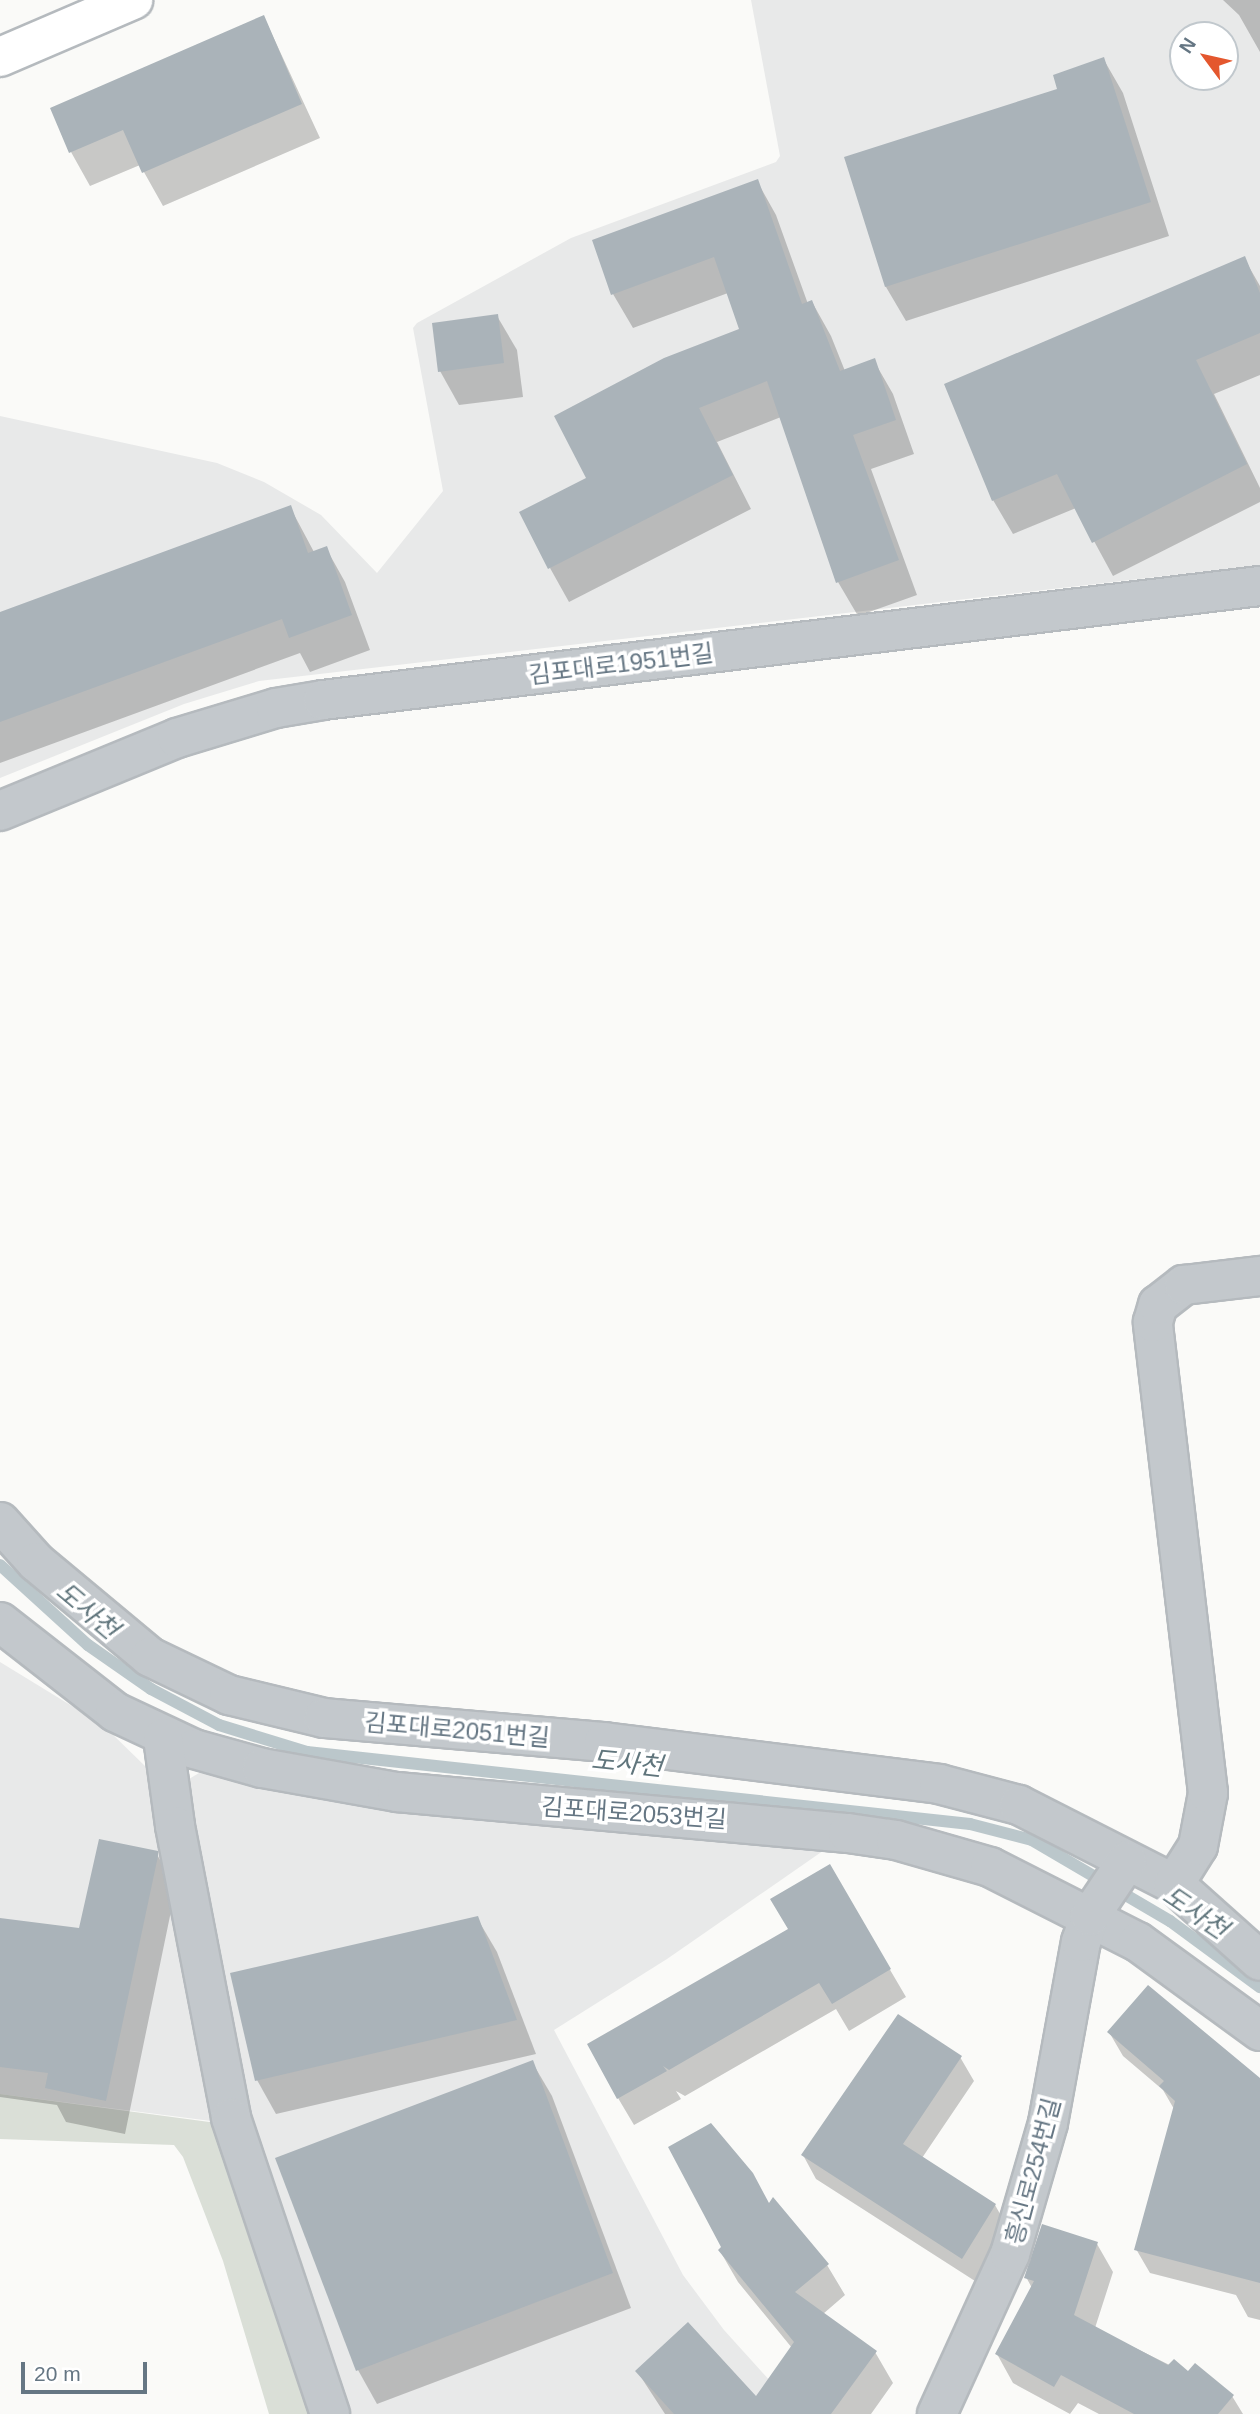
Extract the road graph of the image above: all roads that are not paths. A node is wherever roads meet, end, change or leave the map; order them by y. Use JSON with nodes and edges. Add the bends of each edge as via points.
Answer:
{"nodes":[{"id":1,"x":133,"y":0,"type":"edge"},
{"id":2,"x":0,"y":57,"type":"edge"},
{"id":3,"x":1260,"y":586,"type":"edge"},
{"id":4,"x":0,"y":811,"type":"edge"},
{"id":5,"x":1260,"y":1276,"type":"edge"},
{"id":6,"x":0,"y":1522,"type":"edge"},
{"id":7,"x":3,"y":1630,"type":"edge"},
{"id":8,"x":163,"y":1738,"type":"junction"},
{"id":9,"x":1124,"y":1865,"type":"junction"},
{"id":10,"x":1174,"y":1884,"type":"junction"},
{"id":11,"x":1095,"y":1908,"type":"junction"},
{"id":12,"x":1260,"y":1961,"type":"edge"},
{"id":13,"x":1260,"y":2031,"type":"edge"},
{"id":14,"x":330,"y":2414,"type":"edge"},
{"id":15,"x":937,"y":2414,"type":"edge"}],
"edges":[{"from":1,"to":2,"type":"main road"},
{"from":3,"to":4,"type":"lane","name":"김포대로1951번길","via":[[276,708],[177,738]]},
{"from":5,"to":10,"type":"lane","via":[[1184,1285],[1158,1306],[1153,1322],[1208,1793],[1199,1846]]},
{"from":6,"to":9,"type":"lane","name":"김포대로2051번길","via":[[60,1583],[150,1657],[229,1695],[324,1718],[604,1742],[939,1784],[1019,1805]]},
{"from":7,"to":8,"type":"lane","name":"김포대로2053번길","via":[[79,1688]]},
{"from":8,"to":11,"type":"lane","name":"김포대로2053번길","via":[[262,1768],[397,1792],[760,1822],[896,1840],[990,1867]]},
{"from":8,"to":14,"type":"lane","via":[[177,1837],[231,2118]]},
{"from":9,"to":10,"type":"lane","name":"김포대로2051번길"},
{"from":9,"to":11,"type":"lane","name":"흥신로254번길"},
{"from":10,"to":12,"type":"lane","name":"김포대로2051번길"},
{"from":11,"to":13,"type":"lane","name":"김포대로2053번길"},
{"from":11,"to":15,"type":"lane","name":"흥신로254번길","via":[[1078,1954],[1048,2123],[1025,2209],[992,2301]]}]}
